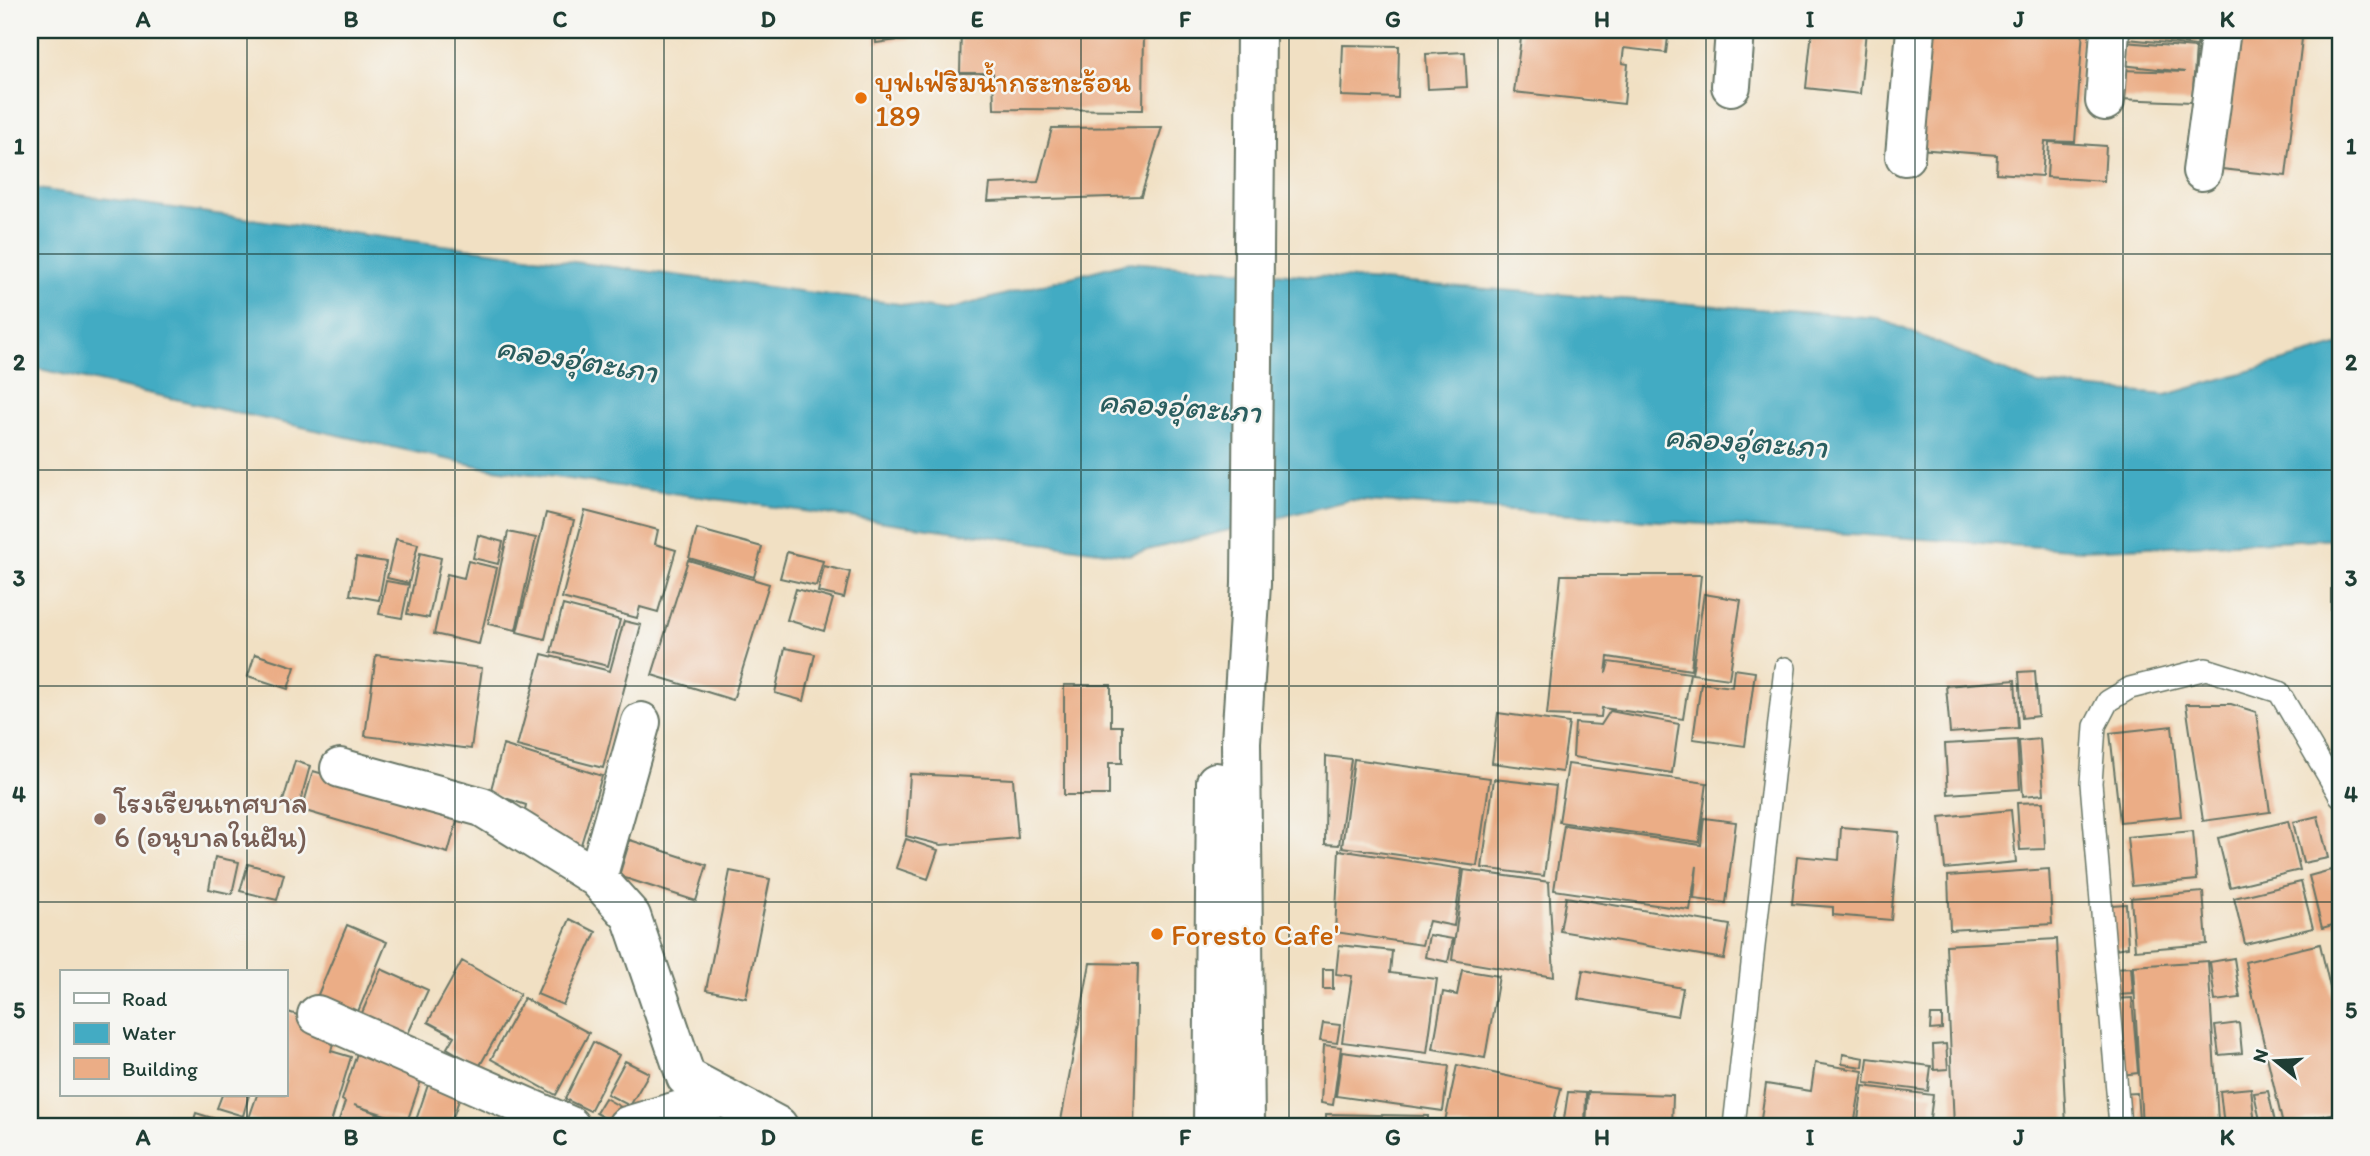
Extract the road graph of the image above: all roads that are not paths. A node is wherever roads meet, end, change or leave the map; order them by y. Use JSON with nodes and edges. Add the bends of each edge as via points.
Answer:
{"nodes":[{"id":1,"x":1256,"y":30,"type":"edge"},
{"id":2,"x":1735,"y":30,"type":"edge"},
{"id":3,"x":1916,"y":30,"type":"edge"},
{"id":4,"x":2110,"y":30,"type":"edge"},
{"id":5,"x":2221,"y":30,"type":"edge"},
{"id":6,"x":1731,"y":86,"type":"dead end"},
{"id":7,"x":2105,"y":101,"type":"dead end"},
{"id":8,"x":1905,"y":156,"type":"dead end"},
{"id":9,"x":2202,"y":171,"type":"dead end"},
{"id":10,"x":1785,"y":668,"type":"dead end"},
{"id":11,"x":641,"y":722,"type":"dead end"},
{"id":12,"x":1229,"y":744,"type":"junction"},
{"id":13,"x":340,"y":768,"type":"dead end"},
{"id":14,"x":2340,"y":796,"type":"edge"},
{"id":15,"x":597,"y":877,"type":"junction"},
{"id":16,"x":317,"y":1016,"type":"dead end"},
{"id":17,"x":724,"y":1097,"type":"junction"},
{"id":18,"x":570,"y":1126,"type":"edge"},
{"id":19,"x":628,"y":1126,"type":"edge"},
{"id":20,"x":778,"y":1126,"type":"edge"},
{"id":21,"x":1213,"y":1126,"type":"edge"},
{"id":22,"x":1245,"y":1126,"type":"edge"},
{"id":23,"x":1734,"y":1126,"type":"edge"},
{"id":24,"x":2120,"y":1126,"type":"edge"}],
"edges":[{"from":1,"to":12,"type":"street","via":[[1251,584]]},
{"from":2,"to":6,"type":"street"},
{"from":3,"to":8,"type":"street"},
{"from":4,"to":7,"type":"street"},
{"from":5,"to":9,"type":"street"},
{"from":10,"to":23,"type":"lane"},
{"from":11,"to":15,"type":"street"},
{"from":12,"to":21,"type":"street"},
{"from":12,"to":22,"type":"street"},
{"from":13,"to":15,"type":"street","via":[[482,807]]},
{"from":14,"to":24,"type":"lane","via":[[2280,692],[2206,669],[2130,688],[2108,701],[2095,726],[2091,783]]},
{"from":15,"to":17,"type":"street","via":[[631,916],[686,1077]]},
{"from":16,"to":18,"type":"street"},
{"from":17,"to":19,"type":"street"},
{"from":17,"to":20,"type":"street"}]}
